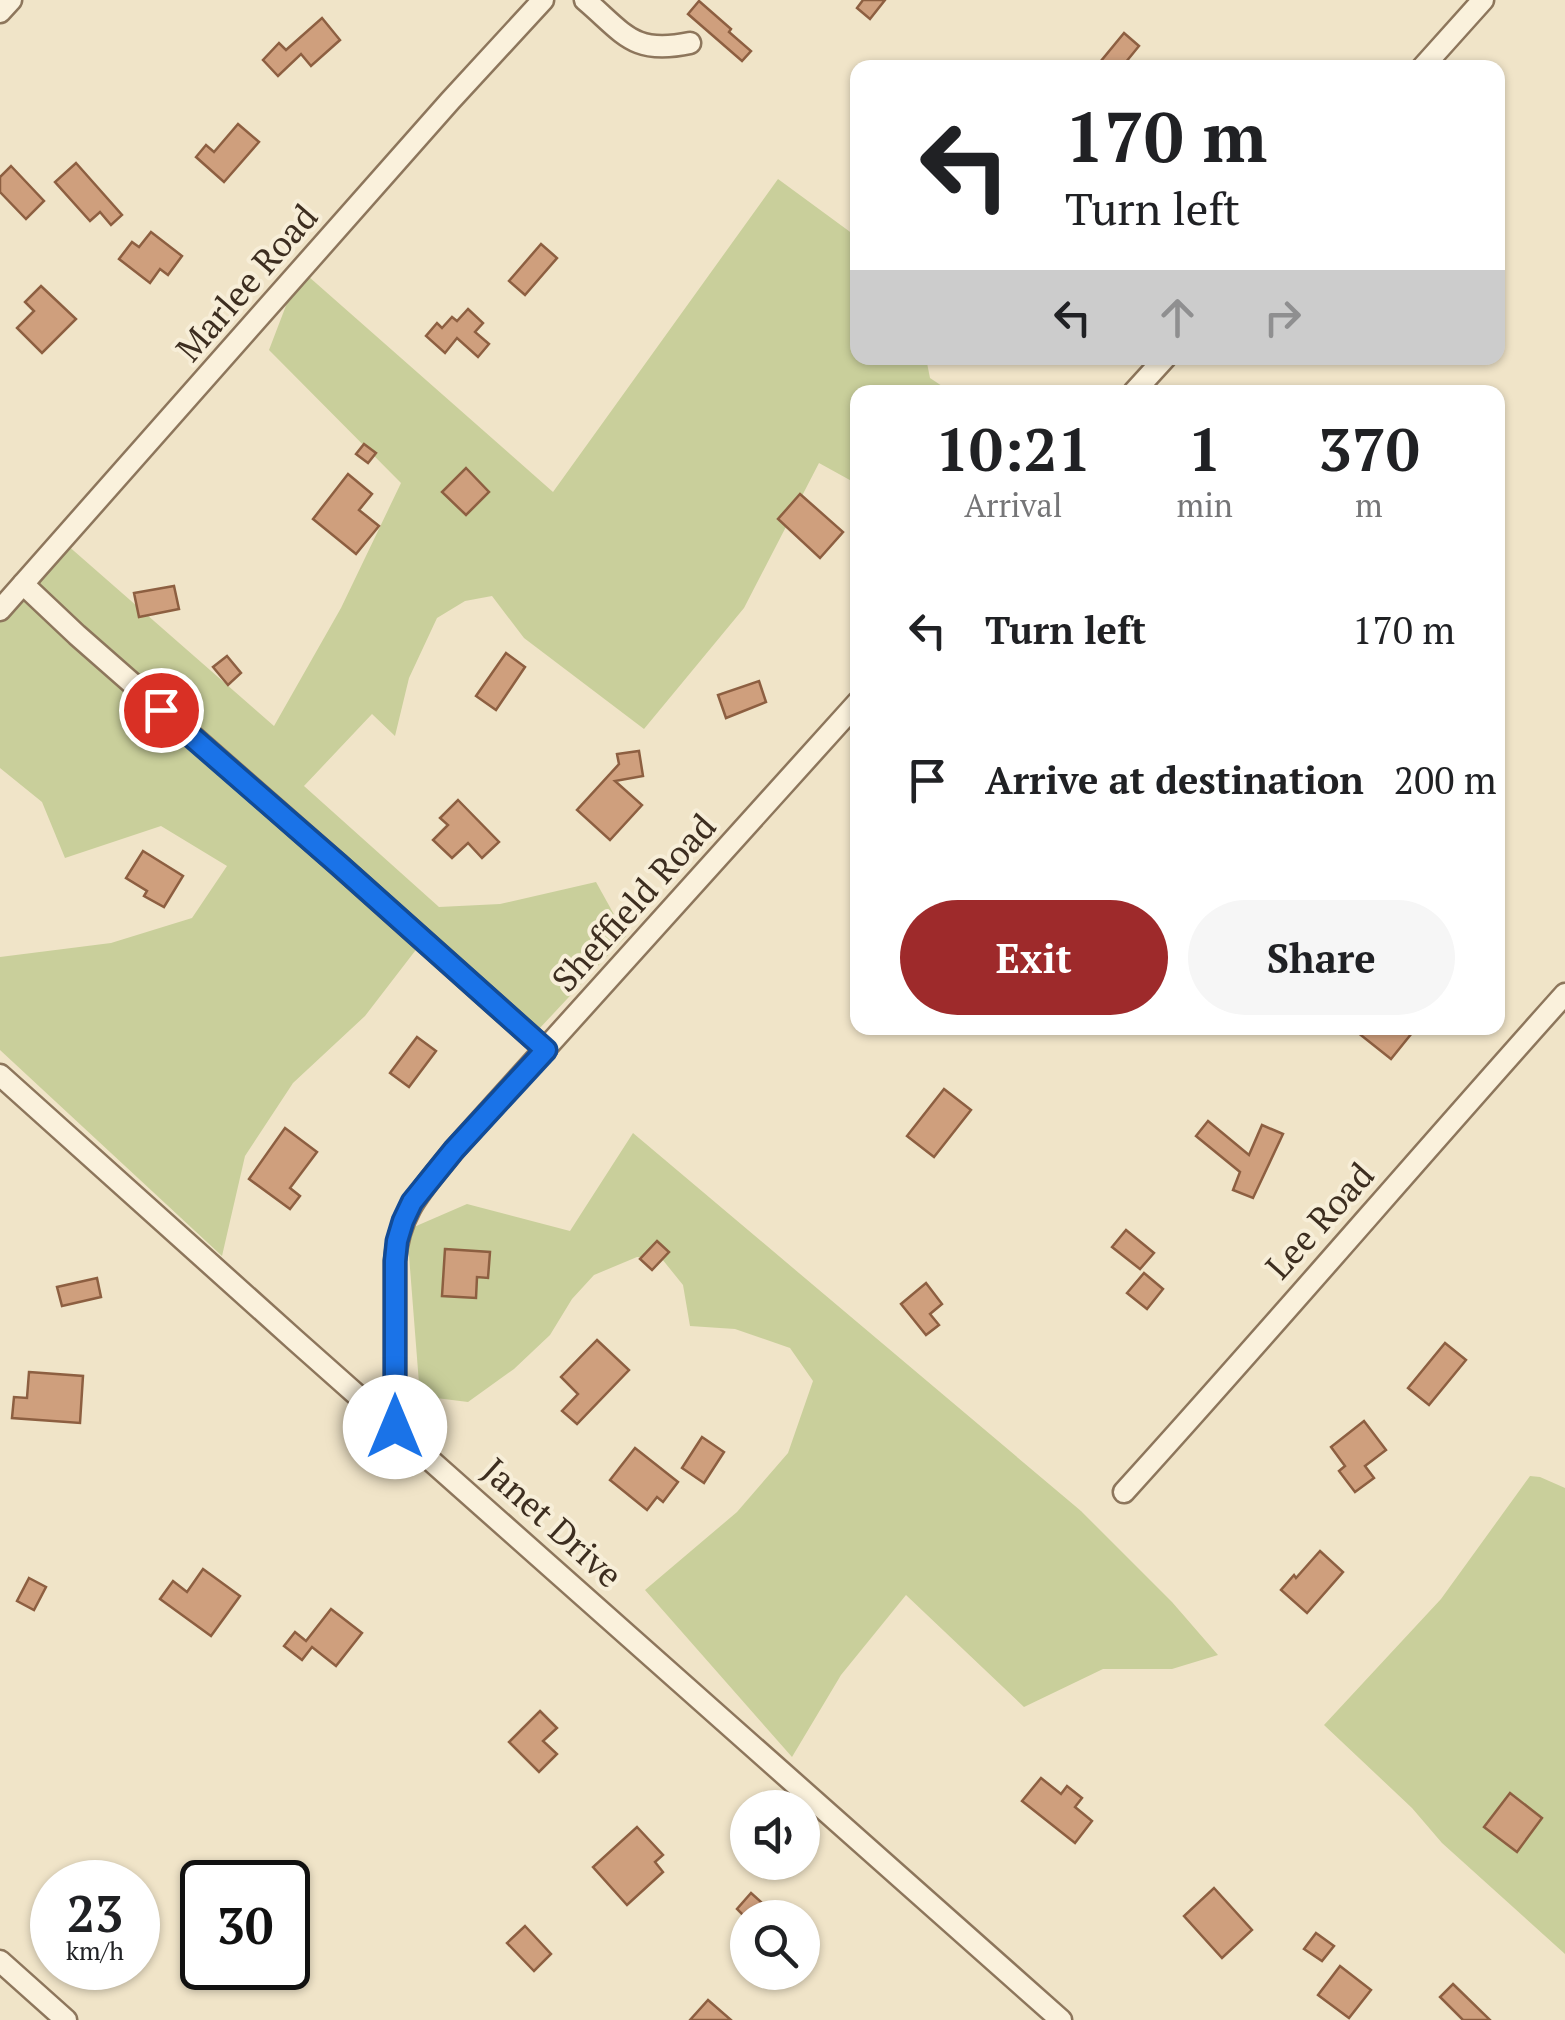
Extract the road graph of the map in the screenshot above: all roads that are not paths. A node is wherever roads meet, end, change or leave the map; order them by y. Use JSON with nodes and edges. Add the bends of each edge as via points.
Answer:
{"nodes":[{"id":1,"x":11,"y":0,"type":"edge"},
{"id":2,"x":543,"y":0,"type":"edge"},
{"id":3,"x":584,"y":0,"type":"edge"},
{"id":4,"x":1482,"y":0,"type":"edge"},
{"id":5,"x":0,"y":12,"type":"edge"},
{"id":6,"x":690,"y":43,"type":"dead end"},
{"id":7,"x":1429,"y":60,"type":"edge"},
{"id":8,"x":1159,"y":365,"type":"edge"},
{"id":9,"x":1141,"y":385,"type":"edge"},
{"id":10,"x":23,"y":584,"type":"junction"},
{"id":11,"x":0,"y":610,"type":"edge"},
{"id":12,"x":850,"y":711,"type":"edge"},
{"id":13,"x":1565,"y":994,"type":"edge"},
{"id":14,"x":546,"y":1050,"type":"junction"},
{"id":15,"x":0,"y":1075,"type":"edge"},
{"id":16,"x":395,"y":1427,"type":"junction"},
{"id":17,"x":1124,"y":1492,"type":"dead end"},
{"id":18,"x":0,"y":1961,"type":"edge"},
{"id":19,"x":66,"y":2020,"type":"edge"},
{"id":20,"x":1061,"y":2020,"type":"edge"}],
"edges":[{"from":1,"to":5,"type":"street"},
{"from":2,"to":10,"type":"street","name":"Marlee Road"},
{"from":3,"to":6,"type":"street","via":[[634,42],[666,48]]},
{"from":4,"to":7,"type":"street"},
{"from":8,"to":9,"type":"street"},
{"from":10,"to":11,"type":"street","name":"Marlee Road"},
{"from":10,"to":14,"type":"street"},
{"from":12,"to":14,"type":"street","name":"Sheffield Road"},
{"from":13,"to":17,"type":"street","name":"Lee Road"},
{"from":14,"to":16,"type":"street","name":"Sheffield Road","via":[[454,1150],[403,1221],[395,1261]]},
{"from":15,"to":16,"type":"street","name":"Janet Drive"},
{"from":16,"to":20,"type":"street","name":"Janet Drive"},
{"from":18,"to":19,"type":"street"}]}
